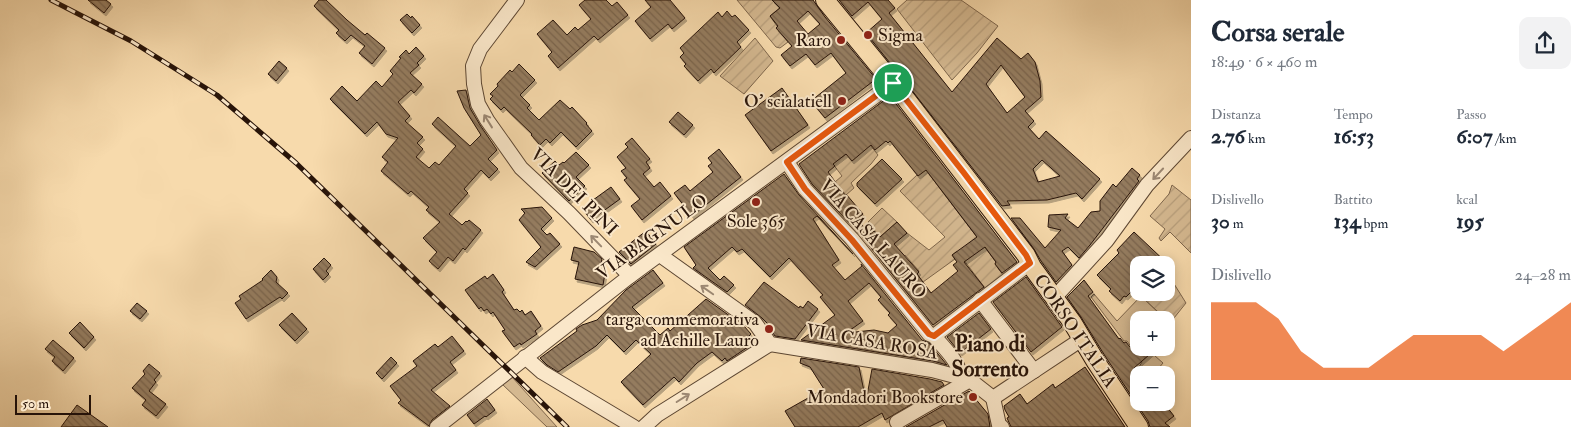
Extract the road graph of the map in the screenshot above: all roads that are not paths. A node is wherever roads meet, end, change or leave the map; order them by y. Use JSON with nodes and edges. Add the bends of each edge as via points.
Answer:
{"nodes":[{"id":1,"x":517,"y":0,"type":"edge"},
{"id":2,"x":825,"y":0,"type":"edge"},
{"id":3,"x":893,"y":83,"type":"junction"},
{"id":4,"x":1191,"y":138,"type":"edge"},
{"id":5,"x":787,"y":162,"type":"junction"},
{"id":6,"x":660,"y":255,"type":"junction"},
{"id":7,"x":1030,"y":263,"type":"junction"},
{"id":8,"x":630,"y":276,"type":"junction"},
{"id":9,"x":1055,"y":297,"type":"junction"},
{"id":10,"x":980,"y":300,"type":"junction"},
{"id":11,"x":934,"y":336,"type":"junction"},
{"id":12,"x":1082,"y":339,"type":"junction"},
{"id":13,"x":770,"y":344,"type":"junction"},
{"id":14,"x":525,"y":357,"type":"junction"},
{"id":15,"x":1034,"y":371,"type":"junction"},
{"id":16,"x":965,"y":378,"type":"junction"},
{"id":17,"x":993,"y":398,"type":"junction"},
{"id":18,"x":897,"y":422,"type":"dead end"},
{"id":19,"x":437,"y":427,"type":"edge"},
{"id":20,"x":634,"y":427,"type":"edge"},
{"id":21,"x":644,"y":427,"type":"edge"},
{"id":22,"x":1002,"y":427,"type":"edge"},
{"id":23,"x":1139,"y":427,"type":"edge"}],
"edges":[{"from":8,"to":1,"type":"street","name":"VIA DEI PINI","one_way":true,"via":[[520,168],[478,104],[473,66],[480,49]]},
{"from":2,"to":3,"type":"main road","name":"CORSO ITALIA"},
{"from":3,"to":5,"type":"street","name":"VIA BAGNULO"},
{"from":3,"to":7,"type":"main road","name":"CORSO ITALIA"},
{"from":4,"to":9,"type":"street","one_way":true,"via":[[1147,185],[1107,240]]},
{"from":5,"to":6,"type":"street","name":"VIA BAGNULO"},
{"from":5,"to":11,"type":"street","name":"VIA CASA LAURO","via":[[805,189]]},
{"from":6,"to":8,"type":"street","name":"VIA BAGNULO"},
{"from":13,"to":6,"type":"street","one_way":true,"via":[[755,323]]},
{"from":7,"to":9,"type":"main road","name":"CORSO ITALIA"},
{"from":7,"to":10,"type":"street"},
{"from":8,"to":14,"type":"street","name":"VIA BAGNULO"},
{"from":9,"to":12,"type":"main road","name":"CORSO ITALIA"},
{"from":10,"to":11,"type":"street"},
{"from":10,"to":15,"type":"street"},
{"from":11,"to":16,"type":"street","name":"VIA CASA LAURO"},
{"from":12,"to":15,"type":"street"},
{"from":12,"to":23,"type":"main road","name":"CORSO ITALIA"},
{"from":13,"to":16,"type":"street","name":"VIA CASA ROSA"},
{"from":21,"to":13,"type":"street","one_way":true,"via":[[657,415]]},
{"from":14,"to":19,"type":"street","name":"VIA BAGNULO"},
{"from":14,"to":20,"type":"street","via":[[542,372]]},
{"from":15,"to":17,"type":"street"},
{"from":16,"to":17,"type":"street"},
{"from":16,"to":18,"type":"street"},
{"from":17,"to":22,"type":"street"}]}
